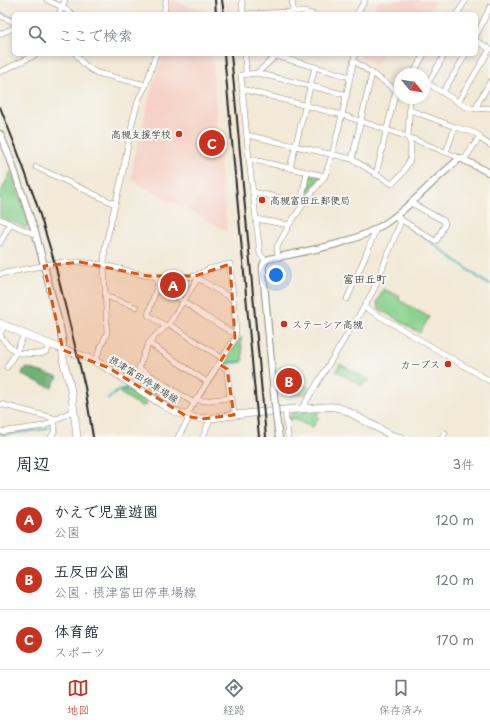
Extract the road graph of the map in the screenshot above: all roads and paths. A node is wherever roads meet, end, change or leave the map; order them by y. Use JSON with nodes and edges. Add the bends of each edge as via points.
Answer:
{"nodes":[{"id":1,"x":48,"y":0,"type":"edge"},
{"id":2,"x":65,"y":0,"type":"edge"},
{"id":3,"x":165,"y":0,"type":"edge"},
{"id":4,"x":242,"y":0,"type":"edge"},
{"id":5,"x":292,"y":0,"type":"edge"},
{"id":6,"x":365,"y":0,"type":"edge"},
{"id":7,"x":466,"y":0,"type":"edge"},
{"id":8,"x":62,"y":7,"type":"junction"},
{"id":9,"x":490,"y":7,"type":"edge"},
{"id":10,"x":60,"y":12,"type":"edge"},
{"id":11,"x":69,"y":12,"type":"edge"},
{"id":12,"x":164,"y":12,"type":"edge"},
{"id":13,"x":244,"y":12,"type":"edge"},
{"id":14,"x":293,"y":12,"type":"edge"},
{"id":15,"x":358,"y":12,"type":"edge"},
{"id":16,"x":458,"y":12,"type":"edge"},
{"id":17,"x":0,"y":16,"type":"edge"},
{"id":18,"x":12,"y":21,"type":"edge"},
{"id":19,"x":12,"y":29,"type":"edge"},
{"id":20,"x":478,"y":32,"type":"edge"},
{"id":21,"x":0,"y":34,"type":"edge"},
{"id":22,"x":478,"y":42,"type":"edge"},
{"id":23,"x":490,"y":49,"type":"edge"},
{"id":24,"x":33,"y":56,"type":"edge"},
{"id":25,"x":78,"y":56,"type":"edge"},
{"id":26,"x":155,"y":56,"type":"edge"},
{"id":27,"x":245,"y":56,"type":"edge"},
{"id":28,"x":276,"y":56,"type":"edge"},
{"id":29,"x":280,"y":56,"type":"edge"},
{"id":30,"x":355,"y":56,"type":"edge"},
{"id":31,"x":423,"y":56,"type":"edge"},
{"id":32,"x":444,"y":56,"type":"edge"},
{"id":33,"x":465,"y":56,"type":"edge"},
{"id":34,"x":354,"y":61,"type":"junction"},
{"id":35,"x":315,"y":67,"type":"junction"},
{"id":36,"x":416,"y":68,"type":"edge"},
{"id":37,"x":0,"y":72,"type":"edge"},
{"id":38,"x":257,"y":73,"type":"junction"},
{"id":39,"x":372,"y":73,"type":"junction"},
{"id":40,"x":246,"y":74,"type":"junction"},
{"id":41,"x":430,"y":76,"type":"edge"},
{"id":42,"x":350,"y":77,"type":"junction"},
{"id":43,"x":490,"y":82,"type":"edge"},
{"id":44,"x":430,"y":84,"type":"edge"},
{"id":45,"x":146,"y":85,"type":"junction"},
{"id":46,"x":311,"y":86,"type":"junction"},
{"id":47,"x":394,"y":88,"type":"edge"},
{"id":48,"x":242,"y":89,"type":"junction"},
{"id":49,"x":443,"y":92,"type":"junction"},
{"id":50,"x":347,"y":95,"type":"junction"},
{"id":51,"x":458,"y":102,"type":"junction"},
{"id":52,"x":394,"y":104,"type":"edge"},
{"id":53,"x":410,"y":104,"type":"edge"},
{"id":54,"x":306,"y":106,"type":"junction"},
{"id":55,"x":490,"y":108,"type":"edge"},
{"id":56,"x":477,"y":109,"type":"junction"},
{"id":57,"x":410,"y":110,"type":"junction"},
{"id":58,"x":342,"y":116,"type":"junction"},
{"id":59,"x":360,"y":122,"type":"junction"},
{"id":60,"x":455,"y":127,"type":"junction"},
{"id":61,"x":386,"y":131,"type":"junction"},
{"id":62,"x":0,"y":135,"type":"edge"},
{"id":63,"x":247,"y":135,"type":"junction"},
{"id":64,"x":408,"y":138,"type":"junction"},
{"id":65,"x":479,"y":138,"type":"junction"},
{"id":66,"x":490,"y":145,"type":"edge"},
{"id":67,"x":295,"y":146,"type":"junction"},
{"id":68,"x":446,"y":152,"type":"junction"},
{"id":69,"x":332,"y":155,"type":"junction"},
{"id":70,"x":249,"y":159,"type":"junction"},
{"id":71,"x":352,"y":159,"type":"junction"},
{"id":72,"x":462,"y":159,"type":"junction"},
{"id":73,"x":36,"y":167,"type":"dead end"},
{"id":74,"x":290,"y":168,"type":"junction"},
{"id":75,"x":307,"y":172,"type":"junction"},
{"id":76,"x":490,"y":173,"type":"edge"},
{"id":77,"x":376,"y":175,"type":"junction"},
{"id":78,"x":325,"y":176,"type":"junction"},
{"id":79,"x":253,"y":192,"type":"junction"},
{"id":80,"x":304,"y":203,"type":"junction"},
{"id":81,"x":411,"y":203,"type":"junction"},
{"id":82,"x":115,"y":204,"type":"junction"},
{"id":83,"x":396,"y":216,"type":"junction"},
{"id":84,"x":0,"y":219,"type":"edge"},
{"id":85,"x":256,"y":219,"type":"junction"},
{"id":86,"x":10,"y":224,"type":"junction"},
{"id":87,"x":289,"y":225,"type":"junction"},
{"id":88,"x":376,"y":229,"type":"junction"},
{"id":89,"x":36,"y":235,"type":"junction"},
{"id":90,"x":0,"y":243,"type":"edge"},
{"id":91,"x":278,"y":257,"type":"junction"},
{"id":92,"x":266,"y":261,"type":"junction"},
{"id":93,"x":44,"y":266,"type":"junction"},
{"id":94,"x":104,"y":266,"type":"junction"},
{"id":95,"x":0,"y":274,"type":"edge"},
{"id":96,"x":196,"y":277,"type":"junction"},
{"id":97,"x":157,"y":280,"type":"junction"},
{"id":98,"x":105,"y":296,"type":"junction"},
{"id":99,"x":232,"y":299,"type":"junction"},
{"id":100,"x":347,"y":299,"type":"dead end"},
{"id":101,"x":183,"y":301,"type":"junction"},
{"id":102,"x":136,"y":307,"type":"dead end"},
{"id":103,"x":364,"y":307,"type":"junction"},
{"id":104,"x":167,"y":325,"type":"junction"},
{"id":105,"x":1,"y":328,"type":"edge"},
{"id":106,"x":24,"y":334,"type":"junction"},
{"id":107,"x":235,"y":334,"type":"junction"},
{"id":108,"x":149,"y":343,"type":"junction"},
{"id":109,"x":50,"y":345,"type":"junction"},
{"id":110,"x":17,"y":350,"type":"junction"},
{"id":111,"x":63,"y":350,"type":"junction"},
{"id":112,"x":222,"y":358,"type":"junction"},
{"id":113,"x":96,"y":361,"type":"junction"},
{"id":114,"x":219,"y":364,"type":"junction"},
{"id":115,"x":7,"y":367,"type":"dead end"},
{"id":116,"x":139,"y":368,"type":"junction"},
{"id":117,"x":490,"y":381,"type":"edge"},
{"id":118,"x":207,"y":382,"type":"junction"},
{"id":119,"x":137,"y":387,"type":"junction"},
{"id":120,"x":230,"y":398,"type":"junction"},
{"id":121,"x":195,"y":401,"type":"junction"},
{"id":122,"x":0,"y":404,"type":"edge"},
{"id":123,"x":302,"y":408,"type":"junction"},
{"id":124,"x":74,"y":410,"type":"junction"},
{"id":125,"x":285,"y":410,"type":"junction"},
{"id":126,"x":234,"y":415,"type":"junction"},
{"id":127,"x":188,"y":416,"type":"junction"},
{"id":128,"x":210,"y":419,"type":"junction"},
{"id":129,"x":55,"y":420,"type":"junction"},
{"id":130,"x":0,"y":432,"type":"edge"},
{"id":131,"x":390,"y":436,"type":"edge"},
{"id":132,"x":50,"y":437,"type":"edge"},
{"id":133,"x":77,"y":437,"type":"edge"},
{"id":134,"x":178,"y":437,"type":"edge"},
{"id":135,"x":203,"y":437,"type":"edge"},
{"id":136,"x":279,"y":437,"type":"edge"},
{"id":137,"x":288,"y":437,"type":"edge"},
{"id":138,"x":402,"y":437,"type":"edge"}],
"edges":[{"from":1,"to":8,"type":"street"},
{"from":2,"to":8,"type":"street"},
{"from":3,"to":12,"type":"street"},
{"from":4,"to":13,"type":"street"},
{"from":5,"to":14,"type":"street"},
{"from":6,"to":15,"type":"street"},
{"from":7,"to":16,"type":"street"},
{"from":8,"to":10,"type":"street"},
{"from":8,"to":11,"type":"street"},
{"from":9,"to":20,"type":"street"},
{"from":17,"to":18,"type":"street"},
{"from":19,"to":21,"type":"street"},
{"from":22,"to":23,"type":"street"},
{"from":23,"to":51,"type":"street"},
{"from":24,"to":37,"type":"street"},
{"from":25,"to":45,"type":"street","via":[[85,66],[97,73]]},
{"from":26,"to":45,"type":"street"},
{"from":27,"to":40,"type":"street"},
{"from":28,"to":38,"type":"street"},
{"from":29,"to":35,"type":"street"},
{"from":30,"to":34,"type":"street"},
{"from":31,"to":36,"type":"street"},
{"from":32,"to":41,"type":"street"},
{"from":33,"to":49,"type":"street"},
{"from":34,"to":39,"type":"street"},
{"from":34,"to":42,"type":"street"},
{"from":35,"to":42,"type":"street"},
{"from":35,"to":46,"type":"street"},
{"from":38,"to":40,"type":"street"},
{"from":38,"to":46,"type":"street"},
{"from":39,"to":47,"type":"street"},
{"from":39,"to":59,"type":"street"},
{"from":40,"to":48,"type":"street","via":[[241,75]]},
{"from":42,"to":50,"type":"street"},
{"from":43,"to":56,"type":"street"},
{"from":44,"to":49,"type":"street"},
{"from":45,"to":82,"type":"street","via":[[139,98],[133,120]]},
{"from":46,"to":50,"type":"street"},
{"from":46,"to":54,"type":"street"},
{"from":48,"to":54,"type":"street"},
{"from":48,"to":63,"type":"street"},
{"from":49,"to":51,"type":"street"},
{"from":50,"to":58,"type":"street"},
{"from":51,"to":56,"type":"street"},
{"from":52,"to":61,"type":"street"},
{"from":53,"to":57,"type":"street"},
{"from":54,"to":58,"type":"street"},
{"from":54,"to":67,"type":"street"},
{"from":55,"to":56,"type":"street"},
{"from":57,"to":60,"type":"street"},
{"from":57,"to":64,"type":"street"},
{"from":58,"to":59,"type":"street"},
{"from":58,"to":69,"type":"street"},
{"from":59,"to":61,"type":"street"},
{"from":59,"to":71,"type":"street"},
{"from":60,"to":65,"type":"street","via":[[476,133]]},
{"from":60,"to":68,"type":"street"},
{"from":61,"to":64,"type":"street"},
{"from":61,"to":77,"type":"street"},
{"from":62,"to":89,"type":"street"},
{"from":63,"to":67,"type":"street"},
{"from":63,"to":70,"type":"street"},
{"from":64,"to":68,"type":"street"},
{"from":64,"to":77,"type":"street","via":[[410,160],[402,174],[392,184]]},
{"from":65,"to":66,"type":"street"},
{"from":65,"to":72,"type":"street"},
{"from":67,"to":69,"type":"street"},
{"from":67,"to":74,"type":"street"},
{"from":68,"to":72,"type":"street"},
{"from":69,"to":71,"type":"street"},
{"from":69,"to":78,"type":"street"},
{"from":70,"to":74,"type":"street"},
{"from":70,"to":79,"type":"street"},
{"from":71,"to":77,"type":"street"},
{"from":72,"to":76,"type":"street"},
{"from":72,"to":81,"type":"street"},
{"from":73,"to":82,"type":"street"},
{"from":74,"to":75,"type":"street"},
{"from":75,"to":78,"type":"street"},
{"from":75,"to":80,"type":"street","via":[[302,198]]},
{"from":78,"to":80,"type":"street"},
{"from":79,"to":80,"type":"street"},
{"from":79,"to":85,"type":"street"},
{"from":80,"to":87,"type":"street"},
{"from":81,"to":83,"type":"street"},
{"from":81,"to":83,"type":"street","via":[[444,221],[446,224],[437,240],[434,241]]},
{"from":82,"to":94,"type":"street","via":[[105,247]]},
{"from":83,"to":88,"type":"street"},
{"from":83,"to":103,"type":"street","via":[[400,224],[374,289]]},
{"from":84,"to":86,"type":"street"},
{"from":85,"to":87,"type":"street"},
{"from":85,"to":92,"type":"street","via":[[260,254]]},
{"from":86,"to":89,"type":"street"},
{"from":86,"to":90,"type":"street"},
{"from":87,"to":91,"type":"street","via":[[277,247]]},
{"from":88,"to":91,"type":"street","via":[[326,246]]},
{"from":88,"to":100,"type":"street"},
{"from":89,"to":93,"type":"street"},
{"from":91,"to":92,"type":"street"},
{"from":92,"to":136,"type":"street","bridge":true,"via":[[262,269]]},
{"from":93,"to":94,"type":"street","via":[[80,262]]},
{"from":93,"to":95,"type":"street"},
{"from":93,"to":111,"type":"street","via":[[60,327]]},
{"from":94,"to":97,"type":"street"},
{"from":94,"to":98,"type":"street"},
{"from":96,"to":97,"type":"street"},
{"from":96,"to":99,"type":"street"},
{"from":96,"to":99,"type":"street","via":[[209,269],[230,264]]},
{"from":96,"to":101,"type":"street"},
{"from":97,"to":101,"type":"street","via":[[163,288]]},
{"from":97,"to":104,"type":"street","via":[[148,315]]},
{"from":98,"to":102,"type":"street"},
{"from":98,"to":113,"type":"street","via":[[107,333]]},
{"from":99,"to":107,"type":"street"},
{"from":101,"to":104,"type":"street"},
{"from":101,"to":107,"type":"street"},
{"from":103,"to":117,"type":"street"},
{"from":103,"to":123,"type":"street"},
{"from":104,"to":108,"type":"street"},
{"from":104,"to":112,"type":"street"},
{"from":105,"to":106,"type":"main road","name":"摂津富田停車場線"},
{"from":105,"to":110,"type":"street","via":[[0,335],[6,345]]},
{"from":106,"to":109,"type":"main road","name":"摂津富田停車場線"},
{"from":106,"to":110,"type":"street"},
{"from":107,"to":112,"type":"street"},
{"from":108,"to":116,"type":"street"},
{"from":108,"to":118,"type":"street"},
{"from":109,"to":110,"type":"street","via":[[41,354],[19,353]]},
{"from":109,"to":111,"type":"main road","name":"摂津富田停車場線"},
{"from":110,"to":115,"type":"street"},
{"from":111,"to":113,"type":"main road","name":"摂津富田停車場線"},
{"from":111,"to":124,"type":"main road"},
{"from":112,"to":114,"type":"street"},
{"from":113,"to":119,"type":"main road","name":"摂津富田停車場線"},
{"from":114,"to":118,"type":"street"},
{"from":114,"to":120,"type":"street","via":[[227,369]]},
{"from":116,"to":119,"type":"street"},
{"from":116,"to":121,"type":"street"},
{"from":118,"to":121,"type":"street"},
{"from":119,"to":127,"type":"main road","name":"摂津富田停車場線","via":[[167,407]]},
{"from":120,"to":121,"type":"street"},
{"from":120,"to":126,"type":"street"},
{"from":121,"to":127,"type":"street"},
{"from":122,"to":129,"type":"street"},
{"from":123,"to":125,"type":"main road","name":"摂津富田停車場線"},
{"from":123,"to":131,"type":"main road","name":"摂津富田停車場線","via":[[337,406]]},
{"from":124,"to":129,"type":"street"},
{"from":124,"to":133,"type":"main road"},
{"from":125,"to":126,"type":"main road","name":"摂津富田停車場線"},
{"from":125,"to":137,"type":"street"},
{"from":126,"to":128,"type":"main road","name":"摂津富田停車場線"},
{"from":127,"to":128,"type":"main road","name":"摂津富田停車場線"},
{"from":127,"to":134,"type":"street"},
{"from":128,"to":135,"type":"street"},
{"from":129,"to":130,"type":"street","via":[[44,426]]},
{"from":129,"to":132,"type":"street","via":[[55,430]]},
{"from":131,"to":138,"type":"street"}]}
